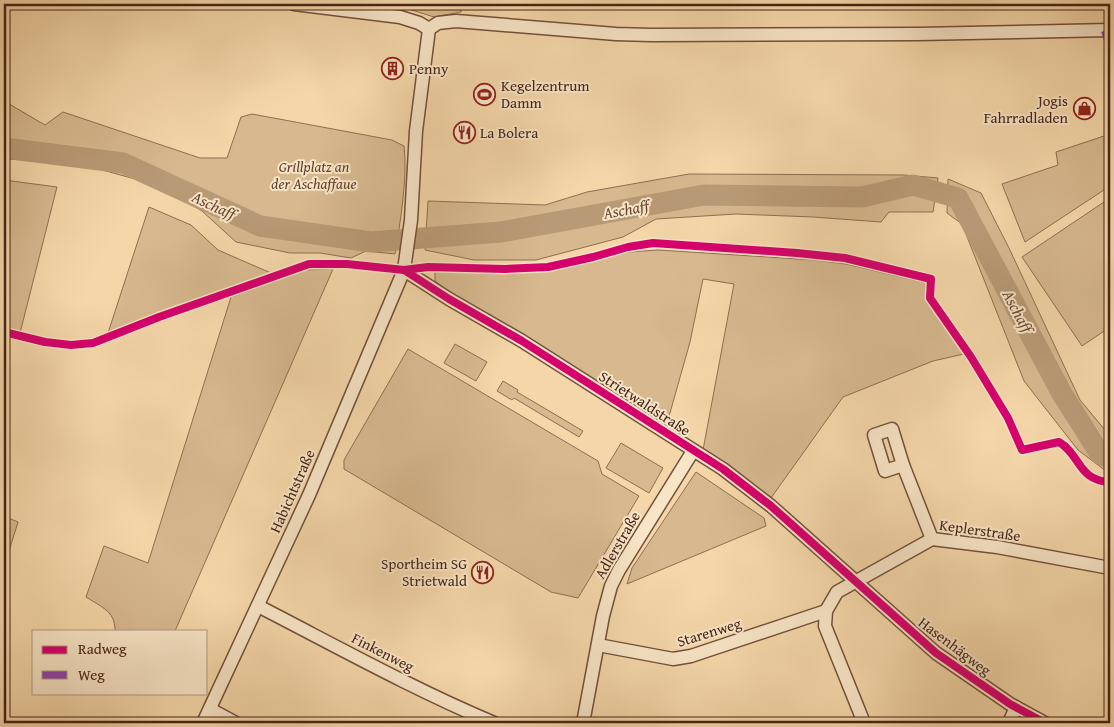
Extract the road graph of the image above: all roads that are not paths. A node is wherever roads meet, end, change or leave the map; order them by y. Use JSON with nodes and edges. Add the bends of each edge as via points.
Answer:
{"nodes":[{"id":1,"x":294,"y":4,"type":"edge"},
{"id":2,"x":429,"y":29,"type":"junction"},
{"id":3,"x":1110,"y":30,"type":"edge"},
{"id":4,"x":404,"y":270,"type":"junction"},
{"id":5,"x":693,"y":451,"type":"junction"},
{"id":6,"x":904,"y":465,"type":"dead end"},
{"id":7,"x":932,"y":539,"type":"junction"},
{"id":8,"x":1110,"y":568,"type":"edge"},
{"id":9,"x":854,"y":582,"type":"junction"},
{"id":10,"x":258,"y":606,"type":"junction"},
{"id":11,"x":826,"y":611,"type":"junction"},
{"id":12,"x":598,"y":645,"type":"junction"},
{"id":13,"x":1016,"y":707,"type":"junction"},
{"id":14,"x":210,"y":709,"type":"junction"},
{"id":15,"x":203,"y":723,"type":"edge"},
{"id":16,"x":236,"y":723,"type":"edge"},
{"id":17,"x":494,"y":723,"type":"edge"},
{"id":18,"x":583,"y":723,"type":"edge"},
{"id":19,"x":864,"y":723,"type":"edge"},
{"id":20,"x":1009,"y":723,"type":"edge"},
{"id":21,"x":1045,"y":723,"type":"edge"}],
"edges":[{"from":1,"to":2,"type":"street","via":[[400,17]]},
{"from":2,"to":3,"type":"street","via":[[438,23],[456,21],[651,35]]},
{"from":2,"to":4,"type":"street"},
{"from":4,"to":5,"type":"street","name":"Strietwaldstraße","via":[[593,385]]},
{"from":4,"to":10,"type":"street","name":"Habichtstraße","via":[[309,495]]},
{"from":5,"to":9,"type":"street","name":"Strietwaldstraße","via":[[723,469],[771,506]]},
{"from":5,"to":12,"type":"street","name":"Adlerstraße","via":[[618,570],[611,586]]},
{"from":6,"to":7,"type":"street"},
{"from":7,"to":8,"type":"street","name":"Keplerstraße","via":[[997,547]]},
{"from":7,"to":9,"type":"street","name":"Keplerstraße"},
{"from":9,"to":11,"type":"street","via":[[837,592]]},
{"from":9,"to":13,"type":"street","name":"Hasenhägweg","via":[[936,653]]},
{"from":10,"to":14,"type":"street","name":"Habichtstraße"},
{"from":10,"to":17,"type":"street","name":"Finkenweg","via":[[421,690]]},
{"from":11,"to":12,"type":"street","name":"Starenweg","via":[[691,656],[673,659]]},
{"from":11,"to":19,"type":"street","via":[[824,626]]},
{"from":12,"to":18,"type":"street","name":"Adlerstraße"},
{"from":13,"to":20,"type":"street"},
{"from":13,"to":21,"type":"street","name":"Hasenhägweg"},
{"from":14,"to":15,"type":"street","name":"Habichtstraße"},
{"from":14,"to":16,"type":"street"}]}
